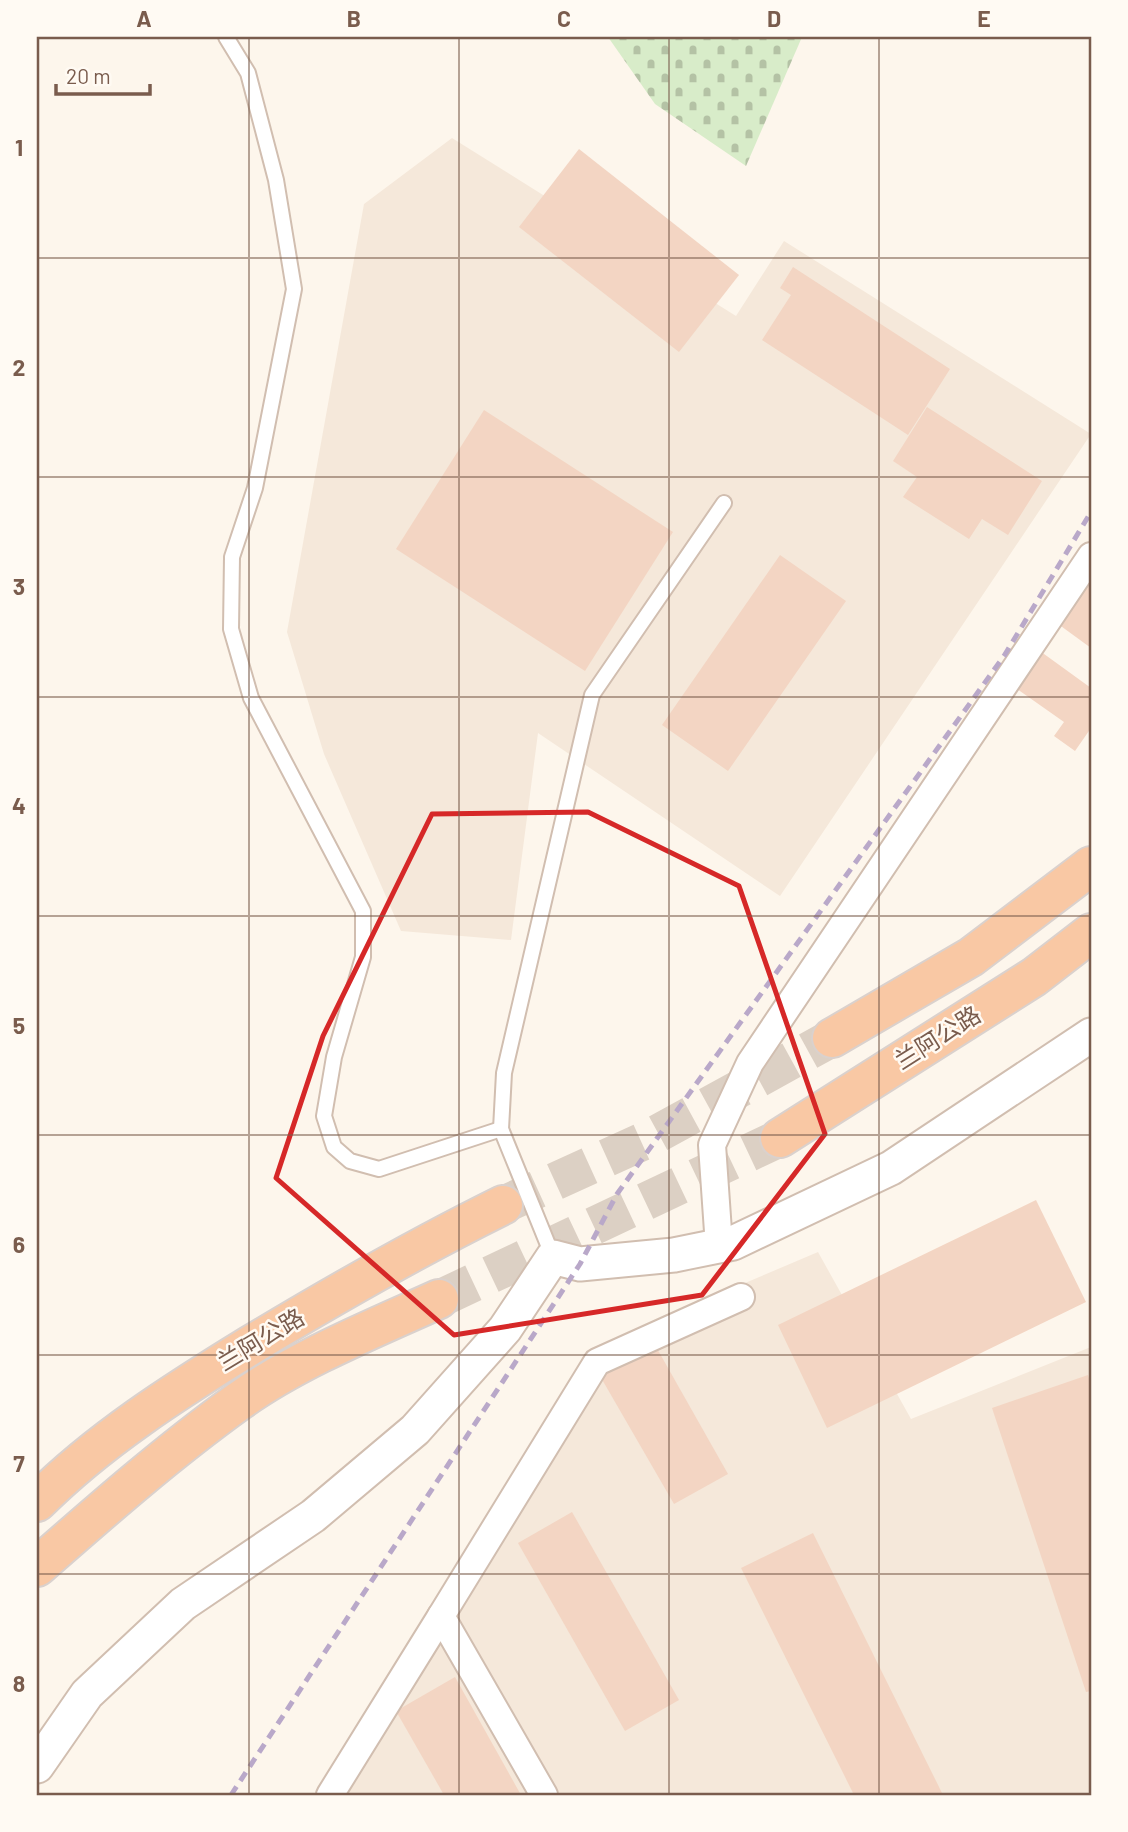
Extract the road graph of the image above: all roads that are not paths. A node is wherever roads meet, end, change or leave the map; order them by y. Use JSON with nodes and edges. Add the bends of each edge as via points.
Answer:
{"nodes":[{"id":1,"x":226,"y":37,"type":"edge"},
{"id":2,"x":724,"y":503,"type":"dead end"},
{"id":3,"x":1091,"y":556,"type":"edge"},
{"id":4,"x":1091,"y":866,"type":"edge"},
{"id":5,"x":1091,"y":933,"type":"edge"},
{"id":6,"x":1091,"y":1035,"type":"edge"},
{"id":7,"x":832,"y":1038,"type":"tunnel mouth"},
{"id":8,"x":501,"y":1129,"type":"junction"},
{"id":9,"x":780,"y":1138,"type":"tunnel mouth"},
{"id":10,"x":503,"y":1205,"type":"tunnel mouth"},
{"id":11,"x":719,"y":1246,"type":"junction"},
{"id":12,"x":553,"y":1257,"type":"junction"},
{"id":13,"x":741,"y":1297,"type":"dead end"},
{"id":14,"x":439,"y":1299,"type":"tunnel mouth"},
{"id":15,"x":37,"y":1502,"type":"edge"},
{"id":16,"x":37,"y":1567,"type":"edge"},
{"id":17,"x":441,"y":1616,"type":"junction"},
{"id":18,"x":37,"y":1766,"type":"edge"},
{"id":19,"x":330,"y":1795,"type":"edge"},
{"id":20,"x":544,"y":1795,"type":"edge"}],
"edges":[{"from":1,"to":8,"type":"lane","via":[[248,73],[276,180],[295,289],[255,488],[233,556],[231,629],[251,698],[363,911],[363,957],[334,1057],[324,1116],[334,1147],[350,1161],[379,1168]]},
{"from":2,"to":8,"type":"lane","via":[[592,695],[504,1073]]},
{"from":3,"to":11,"type":"street","via":[[750,1063],[712,1145]]},
{"from":4,"to":7,"type":"highway","via":[[971,957]]},
{"from":5,"to":9,"type":"highway","name":"兰阿公路","via":[[1034,977]]},
{"from":6,"to":11,"type":"street","via":[[891,1168]]},
{"from":8,"to":12,"type":"lane"},
{"from":10,"to":15,"type":"highway","name":"兰阿公路","via":[[396,1259],[175,1392],[61,1478]]},
{"from":11,"to":12,"type":"street","via":[[580,1264]]},
{"from":12,"to":18,"type":"street","via":[[505,1329],[415,1430],[313,1516],[183,1604],[87,1694]]},
{"from":13,"to":17,"type":"street","via":[[597,1362]]},
{"from":14,"to":16,"type":"highway","name":"兰阿公路","via":[[337,1346],[241,1399]]},
{"from":17,"to":19,"type":"street"},
{"from":17,"to":20,"type":"street"}]}
